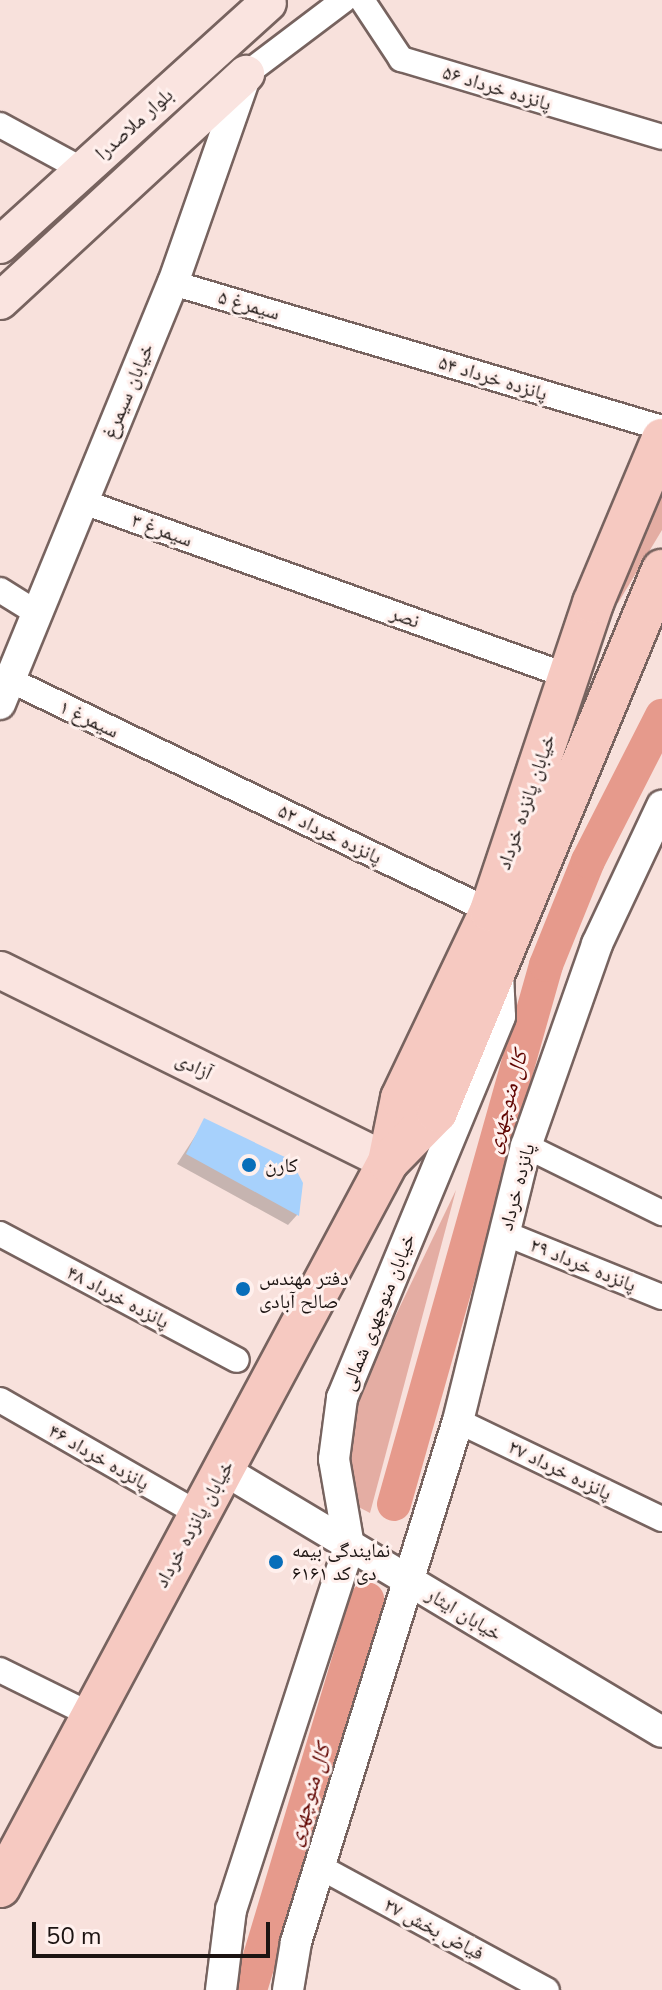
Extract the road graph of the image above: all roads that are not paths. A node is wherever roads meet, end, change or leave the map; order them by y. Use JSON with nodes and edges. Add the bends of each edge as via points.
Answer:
{"nodes":[{"id":1,"x":344,"y":0,"type":"edge"},
{"id":2,"x":362,"y":0,"type":"edge"},
{"id":3,"x":269,"y":1,"type":"edge"},
{"id":4,"x":246,"y":74,"type":"junction"},
{"id":5,"x":0,"y":125,"type":"edge"},
{"id":6,"x":662,"y":137,"type":"edge"},
{"id":7,"x":83,"y":170,"type":"junction"},
{"id":8,"x":0,"y":245,"type":"edge"},
{"id":9,"x":173,"y":283,"type":"junction"},
{"id":10,"x":0,"y":301,"type":"edge"},
{"id":11,"x":325,"y":327,"type":"joint"},
{"id":12,"x":662,"y":428,"type":"edge"},
{"id":13,"x":662,"y":439,"type":"edge"},
{"id":14,"x":81,"y":501,"type":"junction"},
{"id":15,"x":242,"y":559,"type":"joint"},
{"id":16,"x":662,"y":570,"type":"edge"},
{"id":17,"x":0,"y":590,"type":"edge"},
{"id":18,"x":37,"y":613,"type":"junction"},
{"id":19,"x":568,"y":676,"type":"junction"},
{"id":20,"x":5,"y":692,"type":"edge"},
{"id":21,"x":169,"y":758,"type":"joint"},
{"id":22,"x":662,"y":806,"type":"edge"},
{"id":23,"x":490,"y":911,"type":"junction"},
{"id":24,"x":498,"y":965,"type":"junction"},
{"id":25,"x":0,"y":970,"type":"edge"},
{"id":26,"x":526,"y":1146,"type":"junction"},
{"id":27,"x":388,"y":1162,"type":"junction"},
{"id":28,"x":662,"y":1213,"type":"edge"},
{"id":29,"x":504,"y":1233,"type":"junction"},
{"id":30,"x":0,"y":1234,"type":"edge"},
{"id":31,"x":662,"y":1297,"type":"edge"},
{"id":32,"x":237,"y":1360,"type":"dead end"},
{"id":33,"x":0,"y":1400,"type":"edge"},
{"id":34,"x":458,"y":1421,"type":"junction"},
{"id":35,"x":224,"y":1470,"type":"junction"},
{"id":36,"x":199,"y":1514,"type":"junction"},
{"id":37,"x":662,"y":1519,"type":"edge"},
{"id":38,"x":349,"y":1546,"type":"junction"},
{"id":39,"x":406,"y":1579,"type":"junction"},
{"id":40,"x":0,"y":1670,"type":"edge"},
{"id":41,"x":91,"y":1715,"type":"junction"},
{"id":42,"x":662,"y":1732,"type":"edge"},
{"id":43,"x":320,"y":1867,"type":"junction"},
{"id":44,"x":0,"y":1887,"type":"edge"},
{"id":45,"x":221,"y":1990,"type":"edge"},
{"id":46,"x":288,"y":1990,"type":"edge"},
{"id":47,"x":547,"y":1990,"type":"edge"}],
"edges":[{"from":1,"to":4,"type":"street"},
{"from":2,"to":6,"type":"street","name":"پانزده خرداد ۵۶","via":[[401,59]]},
{"from":3,"to":7,"type":"main road","name":"بلوار ملاصدرا"},
{"from":4,"to":9,"type":"street","name":"خیابان سیمرغ"},
{"from":4,"to":10,"type":"main road","name":"بلوار ملاصدرا"},
{"from":5,"to":7,"type":"street"},
{"from":7,"to":8,"type":"main road","name":"بلوار ملاصدرا"},
{"from":9,"to":11,"type":"street","name":"سیمرغ ۵"},
{"from":9,"to":14,"type":"street","name":"خیابان سیمرغ"},
{"from":11,"to":12,"type":"street","name":"پانزده خرداد ۵۴"},
{"from":13,"to":19,"type":"main road","name":"خیابان پانزده خرداد"},
{"from":14,"to":15,"type":"street","name":"سیمرغ ۳"},
{"from":14,"to":18,"type":"street","name":"خیابان سیمرغ"},
{"from":15,"to":19,"type":"street","name":"نصر"},
{"from":16,"to":24,"type":"main road","name":"خیابان پانزده خرداد"},
{"from":17,"to":18,"type":"street"},
{"from":18,"to":20,"type":"street","name":"خیابان سیمرغ"},
{"from":19,"to":23,"type":"main road","name":"خیابان پانزده خرداد"},
{"from":20,"to":21,"type":"street","name":"سیمرغ ۱"},
{"from":21,"to":23,"type":"street","name":"پانزده خرداد ۵۲"},
{"from":22,"to":26,"type":"street","name":"پانزده خرداد","via":[[597,944]]},
{"from":23,"to":27,"type":"main road","name":"خیابان پانزده خرداد","via":[[401,1098]]},
{"from":24,"to":27,"type":"main road","name":"خیابان پانزده خرداد","via":[[437,1112]]},
{"from":24,"to":38,"type":"street","name":"خیابان منوچهری شمالی","via":[[500,1016],[342,1398],[334,1459]]},
{"from":25,"to":27,"type":"main road","name":"آزادی"},
{"from":26,"to":28,"type":"street"},
{"from":26,"to":29,"type":"street","name":"پانزده خرداد"},
{"from":27,"to":35,"type":"main road","name":"خیابان پانزده خرداد"},
{"from":29,"to":31,"type":"street","name":"پانزده خرداد ۲۹"},
{"from":29,"to":34,"type":"street","name":"پانزده خرداد"},
{"from":30,"to":32,"type":"street","name":"پانزده خرداد ۴۸"},
{"from":33,"to":36,"type":"street","name":"پانزده خرداد ۴۶"},
{"from":34,"to":37,"type":"street","name":"پانزده خرداد ۲۷"},
{"from":34,"to":39,"type":"street","name":"پانزده خرداد"},
{"from":35,"to":36,"type":"main road","name":"خیابان پانزده خرداد"},
{"from":35,"to":38,"type":"street","name":"خیابان ایثار"},
{"from":36,"to":41,"type":"main road","name":"خیابان پانزده خرداد"},
{"from":38,"to":39,"type":"street","name":"خیابان ایثار"},
{"from":38,"to":45,"type":"street","name":"خیابان منوچهری شمالی","via":[[231,1910]]},
{"from":39,"to":42,"type":"street","name":"خیابان ایثار"},
{"from":39,"to":43,"type":"street"},
{"from":40,"to":41,"type":"street"},
{"from":41,"to":44,"type":"main road","name":"خیابان پانزده خرداد"},
{"from":43,"to":46,"type":"street"},
{"from":43,"to":47,"type":"street","name":"فیاض بخش ۲۷"}]}
